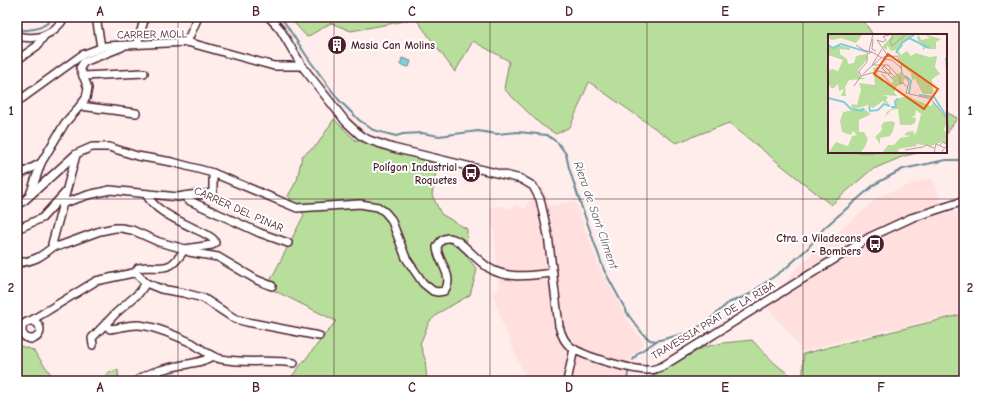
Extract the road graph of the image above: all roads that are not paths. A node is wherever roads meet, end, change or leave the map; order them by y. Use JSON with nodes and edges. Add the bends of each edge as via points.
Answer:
{"nodes":[{"id":1,"x":66,"y":17,"type":"edge"},
{"id":2,"x":96,"y":17,"type":"edge"},
{"id":3,"x":145,"y":17,"type":"edge"},
{"id":4,"x":198,"y":17,"type":"edge"},
{"id":5,"x":269,"y":17,"type":"edge"},
{"id":6,"x":17,"y":36,"type":"edge"},
{"id":7,"x":44,"y":36,"type":"junction"},
{"id":8,"x":187,"y":42,"type":"junction"},
{"id":9,"x":137,"y":44,"type":"junction"},
{"id":10,"x":127,"y":45,"type":"junction"},
{"id":11,"x":101,"y":47,"type":"junction"},
{"id":12,"x":17,"y":60,"type":"edge"},
{"id":13,"x":302,"y":66,"type":"junction"},
{"id":14,"x":144,"y":73,"type":"dead end"},
{"id":15,"x":83,"y":76,"type":"junction"},
{"id":16,"x":17,"y":102,"type":"edge"},
{"id":17,"x":80,"y":106,"type":"junction"},
{"id":18,"x":136,"y":113,"type":"dead end"},
{"id":19,"x":76,"y":154,"type":"junction"},
{"id":20,"x":41,"y":162,"type":"junction"},
{"id":21,"x":66,"y":164,"type":"junction"},
{"id":22,"x":72,"y":171,"type":"junction"},
{"id":23,"x":213,"y":173,"type":"junction"},
{"id":24,"x":17,"y":176,"type":"edge"},
{"id":25,"x":67,"y":191,"type":"junction"},
{"id":26,"x":146,"y":194,"type":"junction"},
{"id":27,"x":30,"y":195,"type":"junction"},
{"id":28,"x":185,"y":196,"type":"junction"},
{"id":29,"x":964,"y":201,"type":"edge"},
{"id":30,"x":64,"y":203,"type":"junction"},
{"id":31,"x":17,"y":205,"type":"edge"},
{"id":32,"x":17,"y":229,"type":"edge"},
{"id":33,"x":288,"y":243,"type":"dead end"},
{"id":34,"x":54,"y":246,"type":"junction"},
{"id":35,"x":185,"y":249,"type":"junction"},
{"id":36,"x":17,"y":263,"type":"edge"},
{"id":37,"x":135,"y":273,"type":"junction"},
{"id":38,"x":553,"y":273,"type":"junction"},
{"id":39,"x":146,"y":283,"type":"junction"},
{"id":40,"x":272,"y":286,"type":"dead end"},
{"id":41,"x":32,"y":320,"type":"junction"},
{"id":42,"x":106,"y":323,"type":"junction"},
{"id":43,"x":20,"y":336,"type":"edge"},
{"id":44,"x":319,"y":336,"type":"dead end"},
{"id":45,"x":93,"y":345,"type":"dead end"},
{"id":46,"x":574,"y":349,"type":"junction"},
{"id":47,"x":212,"y":356,"type":"junction"},
{"id":48,"x":294,"y":363,"type":"dead end"},
{"id":49,"x":159,"y":371,"type":"junction"},
{"id":50,"x":137,"y":381,"type":"edge"},
{"id":51,"x":166,"y":381,"type":"edge"},
{"id":52,"x":566,"y":381,"type":"edge"}],
"edges":[{"from":1,"to":7,"type":"street"},
{"from":2,"to":11,"type":"street"},
{"from":3,"to":9,"type":"street"},
{"from":4,"to":8,"type":"street"},
{"from":5,"to":13,"type":"street","name":"TRAVESSIA PRAT DE LA RIBA","via":[[280,29]]},
{"from":6,"to":7,"type":"street","via":[[32,39]]},
{"from":7,"to":12,"type":"street","via":[[37,46]]},
{"from":8,"to":9,"type":"street","name":"CARRER MOLL"},
{"from":8,"to":13,"type":"street","name":"CARRER MOLL","via":[[274,66]]},
{"from":9,"to":10,"type":"street","name":"CARRER MOLL"},
{"from":10,"to":11,"type":"street","name":"CARRER MOLL"},
{"from":10,"to":15,"type":"street","via":[[84,62],[80,68]]},
{"from":11,"to":16,"type":"street","name":"CARRER MOLL","via":[[82,55]]},
{"from":13,"to":38,"type":"street","name":"TRAVESSIA PRAT DE LA RIBA","via":[[357,133],[377,143],[521,179],[533,186],[543,208]]},
{"from":14,"to":15,"type":"street"},
{"from":15,"to":17,"type":"street","via":[[88,91]]},
{"from":17,"to":18,"type":"street"},
{"from":17,"to":20,"type":"street","via":[[65,123]]},
{"from":19,"to":21,"type":"street"},
{"from":19,"to":22,"type":"street"},
{"from":19,"to":23,"type":"street","via":[[89,148],[109,148]]},
{"from":20,"to":24,"type":"street"},
{"from":20,"to":27,"type":"street"},
{"from":21,"to":22,"type":"street","via":[[71,166]]},
{"from":21,"to":27,"type":"street"},
{"from":22,"to":25,"type":"street"},
{"from":23,"to":28,"type":"street","via":[[213,192]]},
{"from":23,"to":38,"type":"street","via":[[294,207],[360,204],[378,207],[394,224],[403,252],[412,269],[423,284],[433,291],[444,291],[448,284],[437,247],[442,239],[447,237],[454,238],[494,271],[529,276]]},
{"from":25,"to":30,"type":"street"},
{"from":25,"to":32,"type":"street","via":[[42,218]]},
{"from":26,"to":28,"type":"street","name":"CARRER DEL PINAR"},
{"from":26,"to":30,"type":"street","name":"CARRER DEL PINAR","via":[[110,190]]},
{"from":26,"to":35,"type":"street","via":[[150,202],[208,235],[215,243]]},
{"from":27,"to":31,"type":"street"},
{"from":28,"to":33,"type":"street","name":"CARRER DEL PINAR","via":[[188,200],[260,233]]},
{"from":29,"to":46,"type":"street","name":"TRAVESSIA PRAT DE LA RIBA","via":[[910,218],[868,238],[668,363],[654,369],[638,369],[599,359]]},
{"from":30,"to":34,"type":"street","via":[[52,244]]},
{"from":34,"to":35,"type":"street","via":[[115,228],[132,230],[170,246]]},
{"from":34,"to":36,"type":"street","via":[[36,259]]},
{"from":35,"to":37,"type":"street","via":[[171,266],[143,267],[138,268]]},
{"from":35,"to":40,"type":"street","via":[[218,257]]},
{"from":37,"to":39,"type":"street"},
{"from":37,"to":41,"type":"street","via":[[96,281]]},
{"from":38,"to":46,"type":"street","name":"TRAVESSIA PRAT DE LA RIBA","via":[[560,330],[567,344]]},
{"from":39,"to":42,"type":"street"},
{"from":39,"to":44,"type":"street","via":[[203,298],[230,317],[241,321]]},
{"from":41,"to":43,"type":"street","via":[[24,324]]},
{"from":41,"to":43,"type":"street","via":[[38,323],[40,334],[32,339]]},
{"from":42,"to":45,"type":"street","via":[[92,338]]},
{"from":42,"to":47,"type":"street","via":[[110,329],[131,325],[146,326],[181,338]]},
{"from":46,"to":52,"type":"street"},
{"from":47,"to":48,"type":"street","via":[[228,360]]},
{"from":47,"to":49,"type":"street","via":[[204,361]]},
{"from":49,"to":50,"type":"street","via":[[145,375]]},
{"from":49,"to":51,"type":"street","via":[[160,378]]}]}
